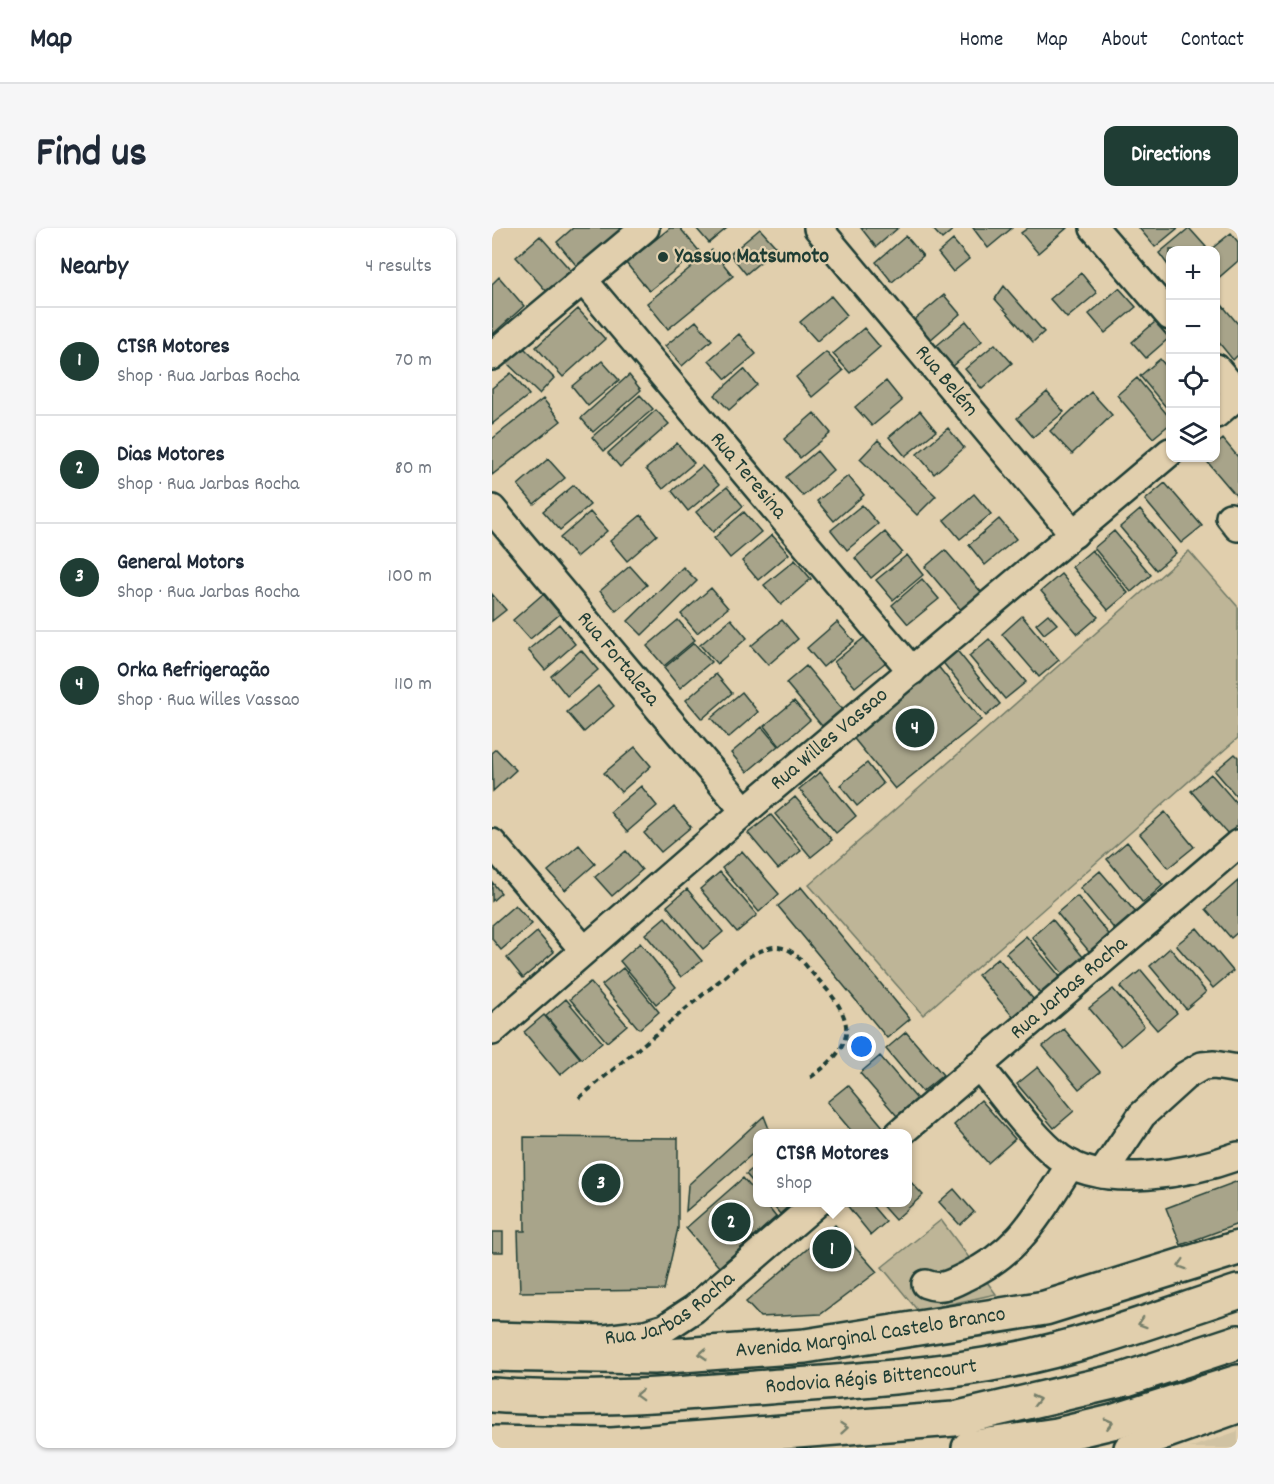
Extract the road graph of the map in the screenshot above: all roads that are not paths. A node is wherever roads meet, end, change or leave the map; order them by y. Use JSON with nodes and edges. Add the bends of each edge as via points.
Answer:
{"nodes":[{"id":1,"x":818,"y":228,"type":"edge"},
{"id":2,"x":1094,"y":228,"type":"edge"},
{"id":3,"x":642,"y":229,"type":"edge"},
{"id":4,"x":584,"y":280,"type":"junction"},
{"id":5,"x":1166,"y":311,"type":"edge"},
{"id":6,"x":492,"y":356,"type":"edge"},
{"id":7,"x":1220,"y":374,"type":"edge"},
{"id":8,"x":1238,"y":394,"type":"edge"},
{"id":9,"x":1220,"y":410,"type":"edge"},
{"id":10,"x":1166,"y":455,"type":"edge"},
{"id":11,"x":492,"y":509,"type":"edge"},
{"id":12,"x":1074,"y":534,"type":"junction"},
{"id":13,"x":912,"y":671,"type":"junction"},
{"id":14,"x":745,"y":811,"type":"junction"},
{"id":15,"x":492,"y":843,"type":"edge"},
{"id":16,"x":1238,"y":844,"type":"edge"},
{"id":17,"x":584,"y":950,"type":"junction"},
{"id":18,"x":492,"y":1031,"type":"edge"},
{"id":19,"x":978,"y":1065,"type":"junction"},
{"id":20,"x":1238,"y":1069,"type":"edge"},
{"id":21,"x":905,"y":1129,"type":"edge"},
{"id":22,"x":1238,"y":1156,"type":"edge"},
{"id":23,"x":1071,"y":1164,"type":"junction"},
{"id":24,"x":1102,"y":1174,"type":"junction"},
{"id":25,"x":813,"y":1207,"type":"edge"},
{"id":26,"x":1238,"y":1248,"type":"edge"},
{"id":27,"x":926,"y":1284,"type":"dead end"},
{"id":28,"x":1238,"y":1292,"type":"edge"},
{"id":29,"x":492,"y":1336,"type":"edge"},
{"id":30,"x":1238,"y":1342,"type":"edge"},
{"id":31,"x":606,"y":1348,"type":"junction"},
{"id":32,"x":492,"y":1354,"type":"edge"},
{"id":33,"x":1238,"y":1382,"type":"edge"},
{"id":34,"x":492,"y":1395,"type":"edge"},
{"id":35,"x":1238,"y":1409,"type":"edge"},
{"id":36,"x":954,"y":1419,"type":"junction"},
{"id":37,"x":492,"y":1443,"type":"edge"},
{"id":38,"x":876,"y":1448,"type":"edge"},
{"id":39,"x":969,"y":1448,"type":"edge"},
{"id":40,"x":1128,"y":1448,"type":"edge"}],
"edges":[{"from":1,"to":12,"type":"street","name":"Rua Belém"},
{"from":2,"to":5,"type":"street"},
{"from":3,"to":4,"type":"street"},
{"from":4,"to":6,"type":"street"},
{"from":4,"to":13,"type":"street","name":"Rua Teresina"},
{"from":7,"to":8,"type":"street"},
{"from":8,"to":9,"type":"street"},
{"from":10,"to":12,"type":"street","name":"Rua Willes Vassao"},
{"from":11,"to":14,"type":"street","name":"Rua Fortaleza"},
{"from":12,"to":13,"type":"street","name":"Rua Willes Vassao"},
{"from":13,"to":14,"type":"street","name":"Rua Willes Vassao"},
{"from":14,"to":17,"type":"street","name":"Rua Willes Vassao"},
{"from":15,"to":17,"type":"street"},
{"from":16,"to":19,"type":"street","name":"Rua Jarbas Rocha"},
{"from":17,"to":18,"type":"street","name":"Rua Willes Vassao"},
{"from":19,"to":21,"type":"street","name":"Rua Jarbas Rocha"},
{"from":19,"to":23,"type":"street","via":[[1050,1149]]},
{"from":20,"to":24,"type":"street","via":[[1202,1066],[1185,1076],[1142,1115]]},
{"from":22,"to":24,"type":"street","via":[[1172,1175]]},
{"from":23,"to":24,"type":"street"},
{"from":23,"to":27,"type":"street","via":[[1026,1231],[1000,1258],[943,1287]]},
{"from":25,"to":31,"type":"street","name":"Rua Jarbas Rocha","via":[[678,1320]]},
{"from":26,"to":31,"type":"main road","name":"Avenida Marginal Castelo Branco","one_way":true,"via":[[1014,1314],[805,1346],[654,1357]]},
{"from":28,"to":34,"type":"main road","name":"Rodovia Régis Bittencourt","one_way":true,"via":[[1013,1360],[933,1373],[686,1393],[540,1399]]},
{"from":29,"to":31,"type":"street","name":"Rua Jarbas Rocha"},
{"from":36,"to":30,"type":"main road","name":"Rodovia Régis Bittencourt","one_way":true,"via":[[1126,1379]]},
{"from":31,"to":32,"type":"main road","name":"Avenida Marginal Castelo Branco"},
{"from":39,"to":33,"type":"main road","one_way":true,"via":[[1112,1422]]},
{"from":35,"to":40,"type":"street"},
{"from":37,"to":36,"type":"main road","name":"Rodovia Régis Bittencourt","one_way":true,"via":[[612,1445]]},
{"from":36,"to":38,"type":"main road"}]}
